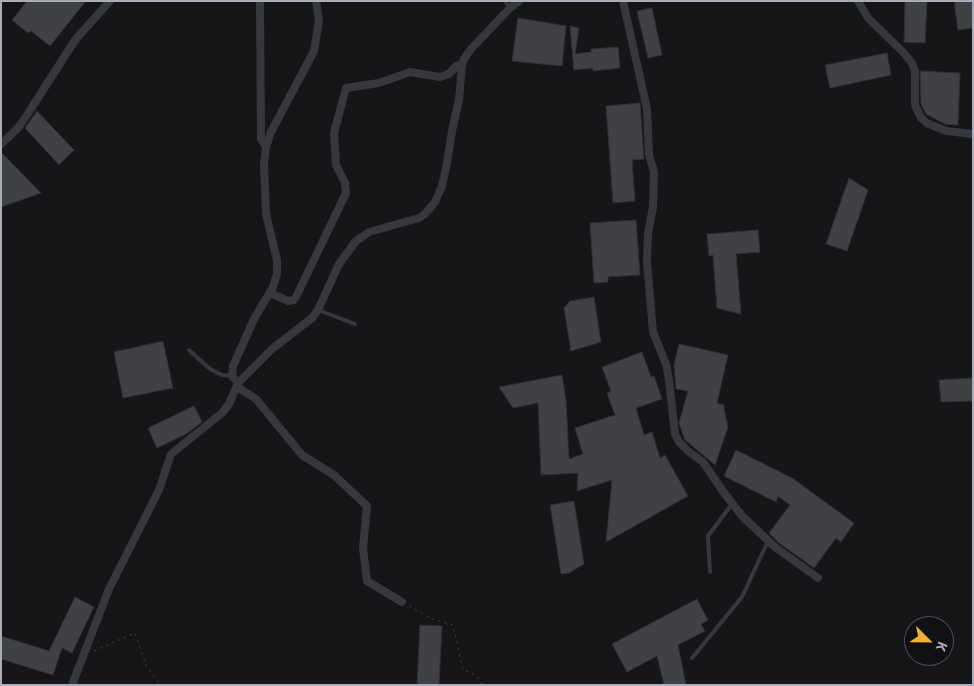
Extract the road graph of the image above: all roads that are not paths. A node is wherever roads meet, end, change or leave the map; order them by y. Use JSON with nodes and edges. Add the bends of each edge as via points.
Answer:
{"nodes":[{"id":1,"x":110,"y":1,"type":"edge"},
{"id":2,"x":260,"y":1,"type":"edge"},
{"id":3,"x":316,"y":1,"type":"edge"},
{"id":4,"x":519,"y":1,"type":"edge"},
{"id":5,"x":623,"y":1,"type":"edge"},
{"id":6,"x":858,"y":1,"type":"edge"},
{"id":7,"x":508,"y":5,"type":"edge"},
{"id":8,"x":462,"y":65,"type":"junction"},
{"id":9,"x":973,"y":134,"type":"edge"},
{"id":10,"x":1,"y":144,"type":"edge"},
{"id":11,"x":266,"y":147,"type":"junction"},
{"id":12,"x":270,"y":293,"type":"junction"},
{"id":13,"x":318,"y":310,"type":"junction"},
{"id":14,"x":355,"y":324,"type":"dead end"},
{"id":15,"x":189,"y":350,"type":"dead end"},
{"id":16,"x":232,"y":376,"type":"junction"},
{"id":17,"x":238,"y":385,"type":"junction"},
{"id":18,"x":733,"y":504,"type":"junction"},
{"id":19,"x":768,"y":540,"type":"junction"},
{"id":20,"x":710,"y":572,"type":"dead end"},
{"id":21,"x":818,"y":578,"type":"dead end"},
{"id":22,"x":402,"y":602,"type":"road end"},
{"id":23,"x":692,"y":658,"type":"dead end"},
{"id":24,"x":72,"y":685,"type":"edge"}],
"edges":[{"from":1,"to":10,"type":"street","via":[[75,40],[18,128]]},
{"from":2,"to":11,"type":"street","via":[[261,139]]},
{"from":3,"to":11,"type":"street","via":[[319,21],[314,51]]},
{"from":4,"to":7,"type":"street"},
{"from":5,"to":18,"type":"street","via":[[647,109],[649,156],[654,172],[647,262],[654,332],[670,380],[675,434],[679,442],[703,462]]},
{"from":6,"to":9,"type":"street","via":[[868,18],[912,63],[915,105],[920,118],[946,131]]},
{"from":7,"to":8,"type":"street","via":[[471,49]]},
{"from":8,"to":12,"type":"street","via":[[440,77],[410,72],[379,83],[346,88],[334,133],[336,165],[346,192],[294,300]]},
{"from":8,"to":13,"type":"street","via":[[447,163],[435,202],[419,218],[369,232],[356,241],[334,273]]},
{"from":11,"to":12,"type":"street","via":[[266,214],[278,260]]},
{"from":12,"to":16,"type":"street","via":[[238,352]]},
{"from":13,"to":14,"type":"lane"},
{"from":13,"to":17,"type":"street","via":[[272,349]]},
{"from":15,"to":16,"type":"lane","via":[[210,369]]},
{"from":16,"to":17,"type":"street"},
{"from":17,"to":22,"type":"street","via":[[256,399],[302,455],[334,474],[367,506],[363,548],[367,581]]},
{"from":17,"to":24,"type":"street","via":[[222,413],[171,454],[159,490],[109,590]]},
{"from":18,"to":19,"type":"street"},
{"from":18,"to":20,"type":"lane","via":[[708,536]]},
{"from":19,"to":21,"type":"street"},
{"from":19,"to":23,"type":"lane","via":[[742,597]]}]}
